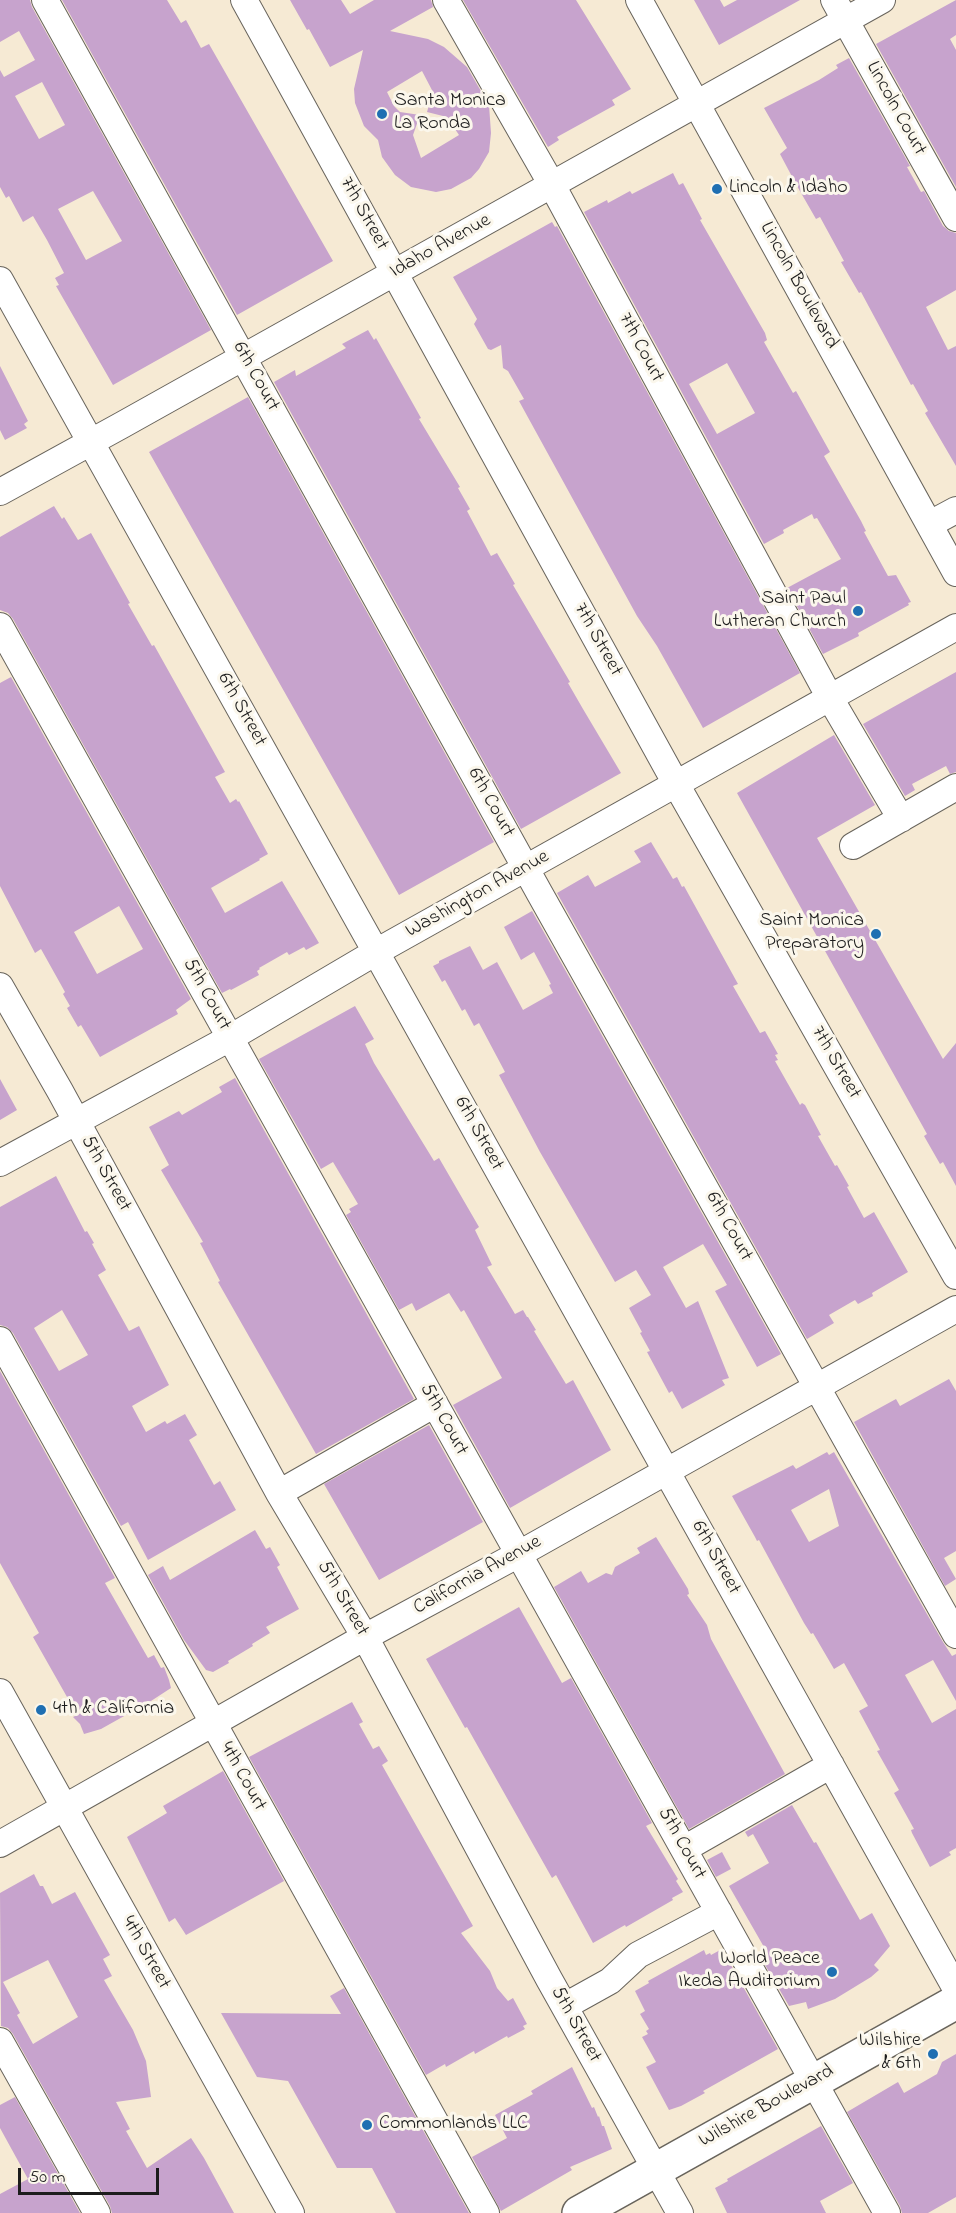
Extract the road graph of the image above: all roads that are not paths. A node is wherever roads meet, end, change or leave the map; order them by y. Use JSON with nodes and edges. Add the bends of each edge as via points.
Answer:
{"nodes":[{"id":1,"x":45,"y":0,"type":"edge"},
{"id":2,"x":244,"y":0,"type":"edge"},
{"id":3,"x":446,"y":0,"type":"edge"},
{"id":4,"x":639,"y":0,"type":"edge"},
{"id":5,"x":882,"y":0,"type":"edge"},
{"id":6,"x":840,"y":10,"type":"edge"},
{"id":7,"x":696,"y":104,"type":"junction"},
{"id":8,"x":552,"y":185,"type":"junction"},
{"id":9,"x":956,"y":218,"type":"edge"},
{"id":10,"x":396,"y":272,"type":"junction"},
{"id":11,"x":0,"y":279,"type":"edge"},
{"id":12,"x":244,"y":357,"type":"junction"},
{"id":13,"x":91,"y":443,"type":"junction"},
{"id":14,"x":0,"y":492,"type":"edge"},
{"id":15,"x":956,"y":510,"type":"edge"},
{"id":16,"x":930,"y":524,"type":"junction"},
{"id":17,"x":953,"y":561,"type":"edge"},
{"id":18,"x":0,"y":626,"type":"edge"},
{"id":19,"x":956,"y":627,"type":"edge"},
{"id":20,"x":830,"y":698,"type":"junction"},
{"id":21,"x":676,"y":784,"type":"junction"},
{"id":22,"x":956,"y":787,"type":"edge"},
{"id":23,"x":901,"y":819,"type":"junction"},
{"id":24,"x":853,"y":846,"type":"dead end"},
{"id":25,"x":526,"y":868,"type":"junction"},
{"id":26,"x":376,"y":952,"type":"junction"},
{"id":27,"x":0,"y":986,"type":"edge"},
{"id":28,"x":230,"y":1038,"type":"junction"},
{"id":29,"x":76,"y":1121,"type":"junction"},
{"id":30,"x":0,"y":1163,"type":"edge"},
{"id":31,"x":956,"y":1276,"type":"edge"},
{"id":32,"x":956,"y":1309,"type":"edge"},
{"id":33,"x":0,"y":1340,"type":"edge"},
{"id":34,"x":818,"y":1387,"type":"junction"},
{"id":35,"x":435,"y":1404,"type":"junction"},
{"id":36,"x":667,"y":1471,"type":"junction"},
{"id":37,"x":279,"y":1493,"type":"junction"},
{"id":38,"x":519,"y":1554,"type":"junction"},
{"id":39,"x":956,"y":1635,"type":"edge"},
{"id":40,"x":365,"y":1638,"type":"junction"},
{"id":41,"x":0,"y":1692,"type":"edge"},
{"id":42,"x":213,"y":1725,"type":"junction"},
{"id":43,"x":831,"y":1765,"type":"junction"},
{"id":44,"x":64,"y":1808,"type":"junction"},
{"id":45,"x":0,"y":1844,"type":"edge"},
{"id":46,"x":684,"y":1849,"type":"junction"},
{"id":47,"x":719,"y":1912,"type":"junction"},
{"id":48,"x":956,"y":1989,"type":"edge"},
{"id":49,"x":956,"y":2002,"type":"edge"},
{"id":50,"x":565,"y":2006,"type":"junction"},
{"id":51,"x":0,"y":2041,"type":"edge"},
{"id":52,"x":814,"y":2082,"type":"junction"},
{"id":53,"x":655,"y":2169,"type":"junction"},
{"id":54,"x":97,"y":2213,"type":"edge"},
{"id":55,"x":291,"y":2213,"type":"edge"},
{"id":56,"x":486,"y":2213,"type":"edge"},
{"id":57,"x":579,"y":2213,"type":"edge"},
{"id":58,"x":680,"y":2213,"type":"edge"},
{"id":59,"x":887,"y":2213,"type":"edge"}],
"edges":[{"from":1,"to":12,"type":"street","name":"6th Court"},
{"from":2,"to":10,"type":"street","name":"7th Street"},
{"from":3,"to":8,"type":"street","name":"7th Court"},
{"from":4,"to":7,"type":"street","name":"Lincoln Boulevard"},
{"from":5,"to":6,"type":"street","name":"Idaho Avenue"},
{"from":6,"to":7,"type":"street","name":"Idaho Avenue"},
{"from":6,"to":9,"type":"street","name":"Lincoln Court"},
{"from":7,"to":8,"type":"street","name":"Idaho Avenue"},
{"from":7,"to":16,"type":"street","name":"Lincoln Boulevard"},
{"from":8,"to":10,"type":"street","name":"Idaho Avenue"},
{"from":8,"to":20,"type":"street","name":"7th Court"},
{"from":10,"to":12,"type":"street","name":"Idaho Avenue"},
{"from":10,"to":21,"type":"street","name":"7th Street"},
{"from":11,"to":13,"type":"street","name":"6th Street"},
{"from":12,"to":13,"type":"street","name":"Idaho Avenue"},
{"from":12,"to":25,"type":"street","name":"6th Court"},
{"from":13,"to":14,"type":"street","name":"Idaho Avenue"},
{"from":13,"to":26,"type":"street","name":"6th Street"},
{"from":15,"to":16,"type":"street"},
{"from":16,"to":17,"type":"street","name":"Lincoln Boulevard"},
{"from":18,"to":28,"type":"street","name":"5th Court"},
{"from":19,"to":20,"type":"street","name":"Washington Avenue"},
{"from":20,"to":21,"type":"street","name":"Washington Avenue"},
{"from":20,"to":23,"type":"street","name":"7th Court"},
{"from":21,"to":25,"type":"street","name":"Washington Avenue"},
{"from":21,"to":31,"type":"street","name":"7th Street"},
{"from":22,"to":23,"type":"street"},
{"from":23,"to":24,"type":"street"},
{"from":25,"to":26,"type":"street","name":"Washington Avenue"},
{"from":25,"to":34,"type":"street","name":"6th Court"},
{"from":26,"to":28,"type":"street","name":"Washington Avenue"},
{"from":26,"to":36,"type":"street","name":"6th Street"},
{"from":27,"to":29,"type":"street","name":"5th Street"},
{"from":28,"to":29,"type":"street","name":"Washington Avenue"},
{"from":28,"to":35,"type":"street","name":"5th Court"},
{"from":29,"to":30,"type":"street","name":"Washington Avenue"},
{"from":29,"to":37,"type":"street","name":"5th Street"},
{"from":32,"to":34,"type":"street","name":"California Avenue"},
{"from":33,"to":42,"type":"street","name":"4th Court"},
{"from":34,"to":36,"type":"street","name":"California Avenue"},
{"from":34,"to":39,"type":"street","name":"6th Court"},
{"from":35,"to":37,"type":"street"},
{"from":35,"to":38,"type":"street","name":"5th Court"},
{"from":36,"to":38,"type":"street","name":"California Avenue"},
{"from":36,"to":43,"type":"street","name":"6th Street"},
{"from":37,"to":40,"type":"street","name":"5th Street"},
{"from":38,"to":40,"type":"street","name":"California Avenue"},
{"from":38,"to":46,"type":"street","name":"5th Court"},
{"from":40,"to":42,"type":"street","name":"California Avenue"},
{"from":40,"to":50,"type":"street","name":"5th Street"},
{"from":41,"to":44,"type":"street","name":"4th Street"},
{"from":42,"to":44,"type":"street","name":"California Avenue"},
{"from":42,"to":56,"type":"street","name":"4th Court"},
{"from":43,"to":46,"type":"street"},
{"from":43,"to":48,"type":"street","name":"6th Street"},
{"from":44,"to":45,"type":"street","name":"California Avenue"},
{"from":44,"to":55,"type":"street","name":"4th Street"},
{"from":46,"to":47,"type":"street","name":"5th Court"},
{"from":47,"to":50,"type":"street","via":[[638,1955],[610,1981]]},
{"from":47,"to":52,"type":"street","name":"5th Court"},
{"from":49,"to":52,"type":"main road","name":"Wilshire Boulevard"},
{"from":50,"to":53,"type":"street","name":"5th Street"},
{"from":51,"to":54,"type":"street"},
{"from":52,"to":53,"type":"main road","name":"Wilshire Boulevard"},
{"from":52,"to":59,"type":"street","name":"5th Court"},
{"from":53,"to":57,"type":"main road","name":"Wilshire Boulevard"},
{"from":53,"to":58,"type":"street","name":"5th Street"}]}
